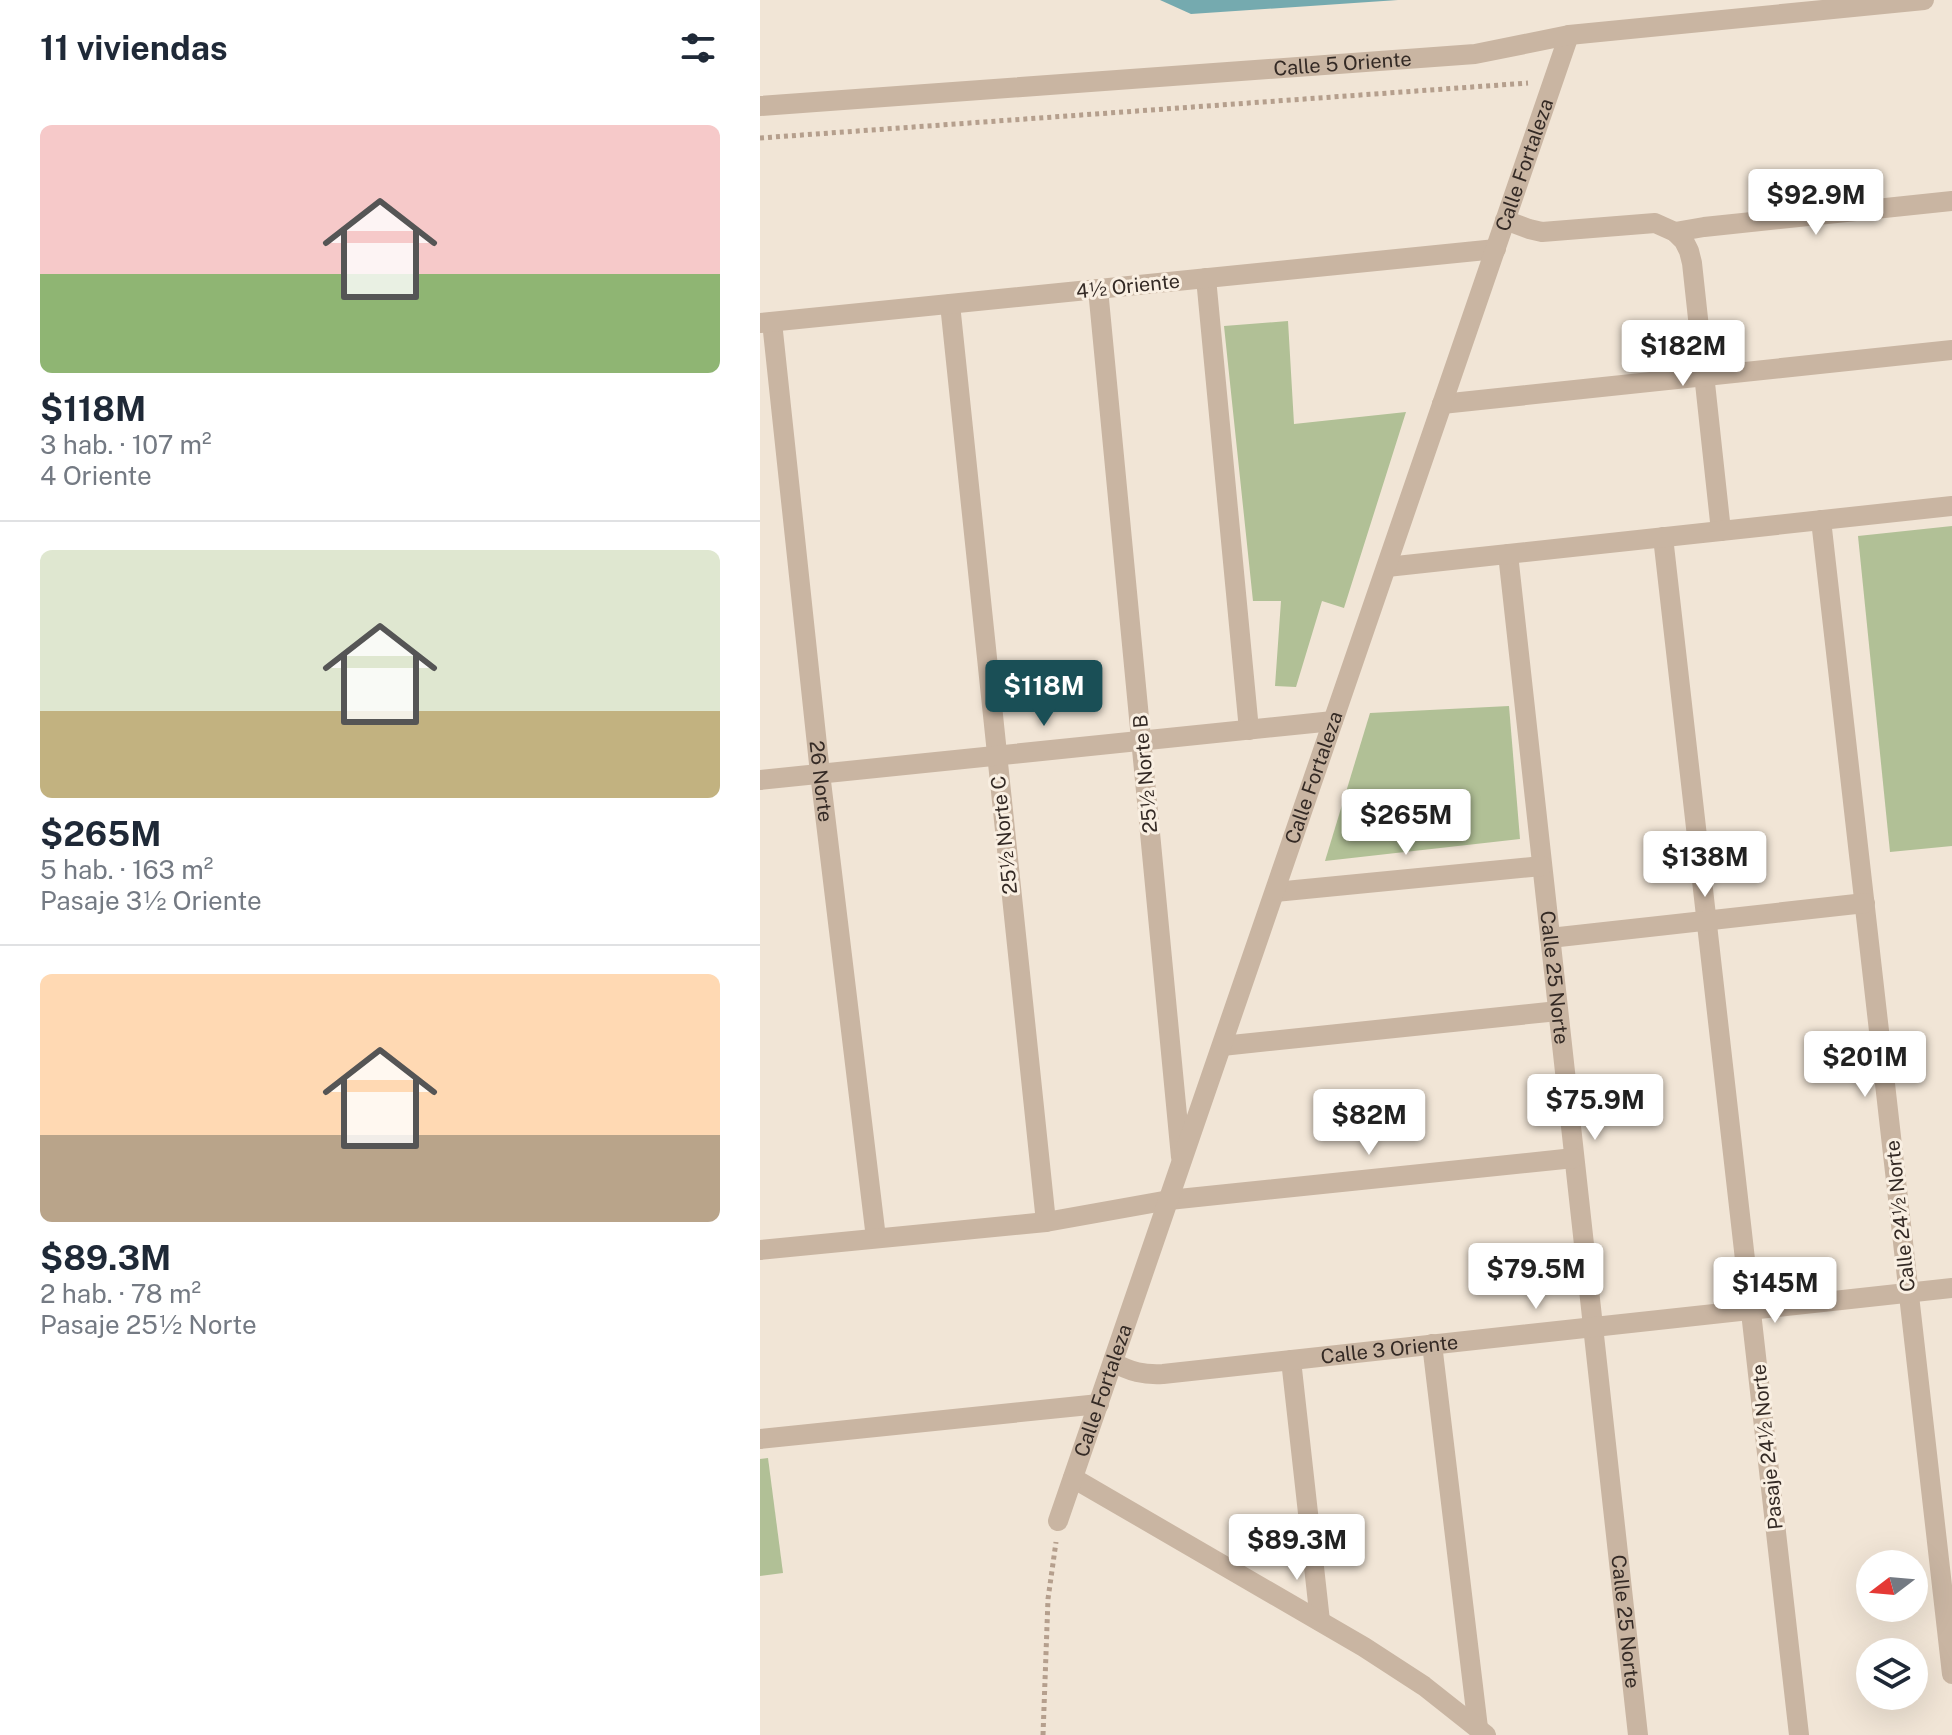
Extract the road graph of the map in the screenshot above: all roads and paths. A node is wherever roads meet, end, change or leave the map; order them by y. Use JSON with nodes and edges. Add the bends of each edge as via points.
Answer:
{"nodes":[{"id":1,"x":1924,"y":0,"type":"edge"},
{"id":2,"x":1569,"y":35,"type":"junction"},
{"id":3,"x":1553,"y":81,"type":"junction"},
{"id":4,"x":760,"y":106,"type":"edge"},
{"id":5,"x":760,"y":138,"type":"edge"},
{"id":6,"x":1952,"y":201,"type":"edge"},
{"id":7,"x":1505,"y":220,"type":"junction"},
{"id":8,"x":1675,"y":232,"type":"junction"},
{"id":9,"x":1496,"y":249,"type":"junction"},
{"id":10,"x":1206,"y":278,"type":"junction"},
{"id":11,"x":1098,"y":289,"type":"junction"},
{"id":12,"x":950,"y":304,"type":"junction"},
{"id":13,"x":766,"y":323,"type":"edge"},
{"id":14,"x":1952,"y":350,"type":"edge"},
{"id":15,"x":1704,"y":377,"type":"junction"},
{"id":16,"x":1442,"y":404,"type":"junction"},
{"id":17,"x":1952,"y":506,"type":"edge"},
{"id":18,"x":1821,"y":520,"type":"junction"},
{"id":19,"x":1721,"y":531,"type":"junction"},
{"id":20,"x":1663,"y":537,"type":"junction"},
{"id":21,"x":1508,"y":554,"type":"junction"},
{"id":22,"x":1387,"y":567,"type":"junction"},
{"id":23,"x":1333,"y":721,"type":"junction"},
{"id":24,"x":1249,"y":730,"type":"junction"},
{"id":25,"x":1142,"y":741,"type":"junction"},
{"id":26,"x":996,"y":755,"type":"junction"},
{"id":27,"x":820,"y":773,"type":"junction"},
{"id":28,"x":760,"y":780,"type":"edge"},
{"id":29,"x":1542,"y":866,"type":"junction"},
{"id":30,"x":1275,"y":892,"type":"junction"},
{"id":31,"x":1865,"y":903,"type":"junction"},
{"id":32,"x":1707,"y":921,"type":"junction"},
{"id":33,"x":1550,"y":938,"type":"junction"},
{"id":34,"x":1558,"y":1011,"type":"junction"},
{"id":35,"x":1222,"y":1046,"type":"junction"},
{"id":36,"x":1574,"y":1158,"type":"junction"},
{"id":37,"x":1181,"y":1164,"type":"junction"},
{"id":38,"x":1169,"y":1200,"type":"junction"},
{"id":39,"x":1046,"y":1222,"type":"junction"},
{"id":40,"x":876,"y":1238,"type":"junction"},
{"id":41,"x":760,"y":1250,"type":"edge"},
{"id":42,"x":1952,"y":1288,"type":"edge"},
{"id":43,"x":1909,"y":1292,"type":"junction"},
{"id":44,"x":1751,"y":1310,"type":"junction"},
{"id":45,"x":1593,"y":1327,"type":"junction"},
{"id":46,"x":1432,"y":1344,"type":"junction"},
{"id":47,"x":1291,"y":1360,"type":"junction"},
{"id":48,"x":1113,"y":1362,"type":"junction"},
{"id":49,"x":1099,"y":1404,"type":"junction"},
{"id":50,"x":760,"y":1439,"type":"edge"},
{"id":51,"x":1073,"y":1478,"type":"junction"},
{"id":52,"x":1058,"y":1521,"type":"joint"},
{"id":53,"x":1320,"y":1621,"type":"junction"},
{"id":54,"x":1952,"y":1674,"type":"edge"},
{"id":55,"x":1482,"y":1732,"type":"edge"},
{"id":56,"x":1043,"y":1735,"type":"edge"},
{"id":57,"x":1638,"y":1735,"type":"edge"},
{"id":58,"x":1799,"y":1735,"type":"edge"}],
"edges":[{"from":1,"to":2,"type":"street","name":"Calle 5 Oriente"},
{"from":2,"to":3,"type":"street","name":"Calle Fortaleza"},
{"from":2,"to":4,"type":"street","name":"Calle 5 Oriente","via":[[1475,54]]},
{"from":3,"to":5,"type":"path"},
{"from":3,"to":7,"type":"street","name":"Calle Fortaleza"},
{"from":6,"to":8,"type":"street"},
{"from":7,"to":8,"type":"street","via":[[1542,232],[1655,223]]},
{"from":7,"to":9,"type":"street","name":"Calle Fortaleza"},
{"from":8,"to":15,"type":"street","via":[[1689,251]]},
{"from":9,"to":10,"type":"street","name":"4½ Oriente"},
{"from":9,"to":16,"type":"street","name":"Calle Fortaleza"},
{"from":10,"to":11,"type":"street","name":"4½ Oriente"},
{"from":10,"to":24,"type":"street"},
{"from":11,"to":12,"type":"street","name":"4½ Oriente"},
{"from":11,"to":25,"type":"street","name":"25½ Norte B"},
{"from":12,"to":13,"type":"street","name":"4½ Oriente"},
{"from":12,"to":26,"type":"street","name":"25½ Norte C"},
{"from":13,"to":27,"type":"street","name":"26 Norte"},
{"from":14,"to":15,"type":"street"},
{"from":15,"to":16,"type":"street"},
{"from":15,"to":19,"type":"street"},
{"from":16,"to":22,"type":"street","name":"Calle Fortaleza"},
{"from":17,"to":18,"type":"street"},
{"from":18,"to":19,"type":"street"},
{"from":18,"to":31,"type":"street","name":"Calle 24½ Norte"},
{"from":19,"to":20,"type":"street"},
{"from":20,"to":21,"type":"street"},
{"from":20,"to":32,"type":"street","name":"Pasaje 24½ Norte"},
{"from":21,"to":22,"type":"street"},
{"from":21,"to":29,"type":"street","name":"Calle 25 Norte"},
{"from":22,"to":23,"type":"street","name":"Calle Fortaleza"},
{"from":23,"to":24,"type":"street"},
{"from":23,"to":30,"type":"street","name":"Calle Fortaleza"},
{"from":24,"to":25,"type":"street"},
{"from":25,"to":26,"type":"street"},
{"from":25,"to":37,"type":"street","name":"25½ Norte B"},
{"from":26,"to":27,"type":"street"},
{"from":26,"to":39,"type":"street","name":"25½ Norte C"},
{"from":27,"to":28,"type":"street"},
{"from":27,"to":40,"type":"street","name":"26 Norte"},
{"from":29,"to":30,"type":"street"},
{"from":29,"to":33,"type":"street","name":"Calle 25 Norte"},
{"from":30,"to":35,"type":"street","name":"Calle Fortaleza"},
{"from":31,"to":32,"type":"street"},
{"from":31,"to":43,"type":"street","name":"Calle 24½ Norte"},
{"from":32,"to":33,"type":"street"},
{"from":32,"to":44,"type":"street","name":"Pasaje 24½ Norte"},
{"from":33,"to":34,"type":"street","name":"Calle 25 Norte"},
{"from":34,"to":35,"type":"street"},
{"from":34,"to":36,"type":"street","name":"Calle 25 Norte"},
{"from":35,"to":37,"type":"street","name":"Calle Fortaleza"},
{"from":36,"to":38,"type":"street"},
{"from":36,"to":45,"type":"street","name":"Calle 25 Norte"},
{"from":37,"to":38,"type":"street","name":"Calle Fortaleza"},
{"from":38,"to":39,"type":"street"},
{"from":38,"to":48,"type":"street","name":"Calle Fortaleza"},
{"from":39,"to":40,"type":"street"},
{"from":40,"to":41,"type":"street"},
{"from":42,"to":43,"type":"street","name":"Calle 3 Oriente"},
{"from":43,"to":44,"type":"street","name":"Calle 3 Oriente"},
{"from":43,"to":54,"type":"street","name":"Calle 24½ Norte"},
{"from":44,"to":45,"type":"street","name":"Calle 3 Oriente"},
{"from":44,"to":58,"type":"street","name":"Pasaje 24½ Norte"},
{"from":45,"to":46,"type":"street","name":"Calle 3 Oriente"},
{"from":45,"to":57,"type":"street","name":"Calle 25 Norte"},
{"from":46,"to":47,"type":"street","name":"Calle 3 Oriente"},
{"from":46,"to":55,"type":"street"},
{"from":47,"to":48,"type":"street","name":"Calle 3 Oriente","via":[[1148,1374]]},
{"from":47,"to":53,"type":"street"},
{"from":48,"to":49,"type":"street","name":"Calle Fortaleza"},
{"from":49,"to":50,"type":"street"},
{"from":49,"to":51,"type":"street","name":"Calle Fortaleza"},
{"from":51,"to":52,"type":"street","name":"Calle Fortaleza"},
{"from":51,"to":53,"type":"street"},
{"from":52,"to":56,"type":"path","via":[[1048,1599]]},
{"from":53,"to":55,"type":"street","via":[[1424,1686]]}]}
